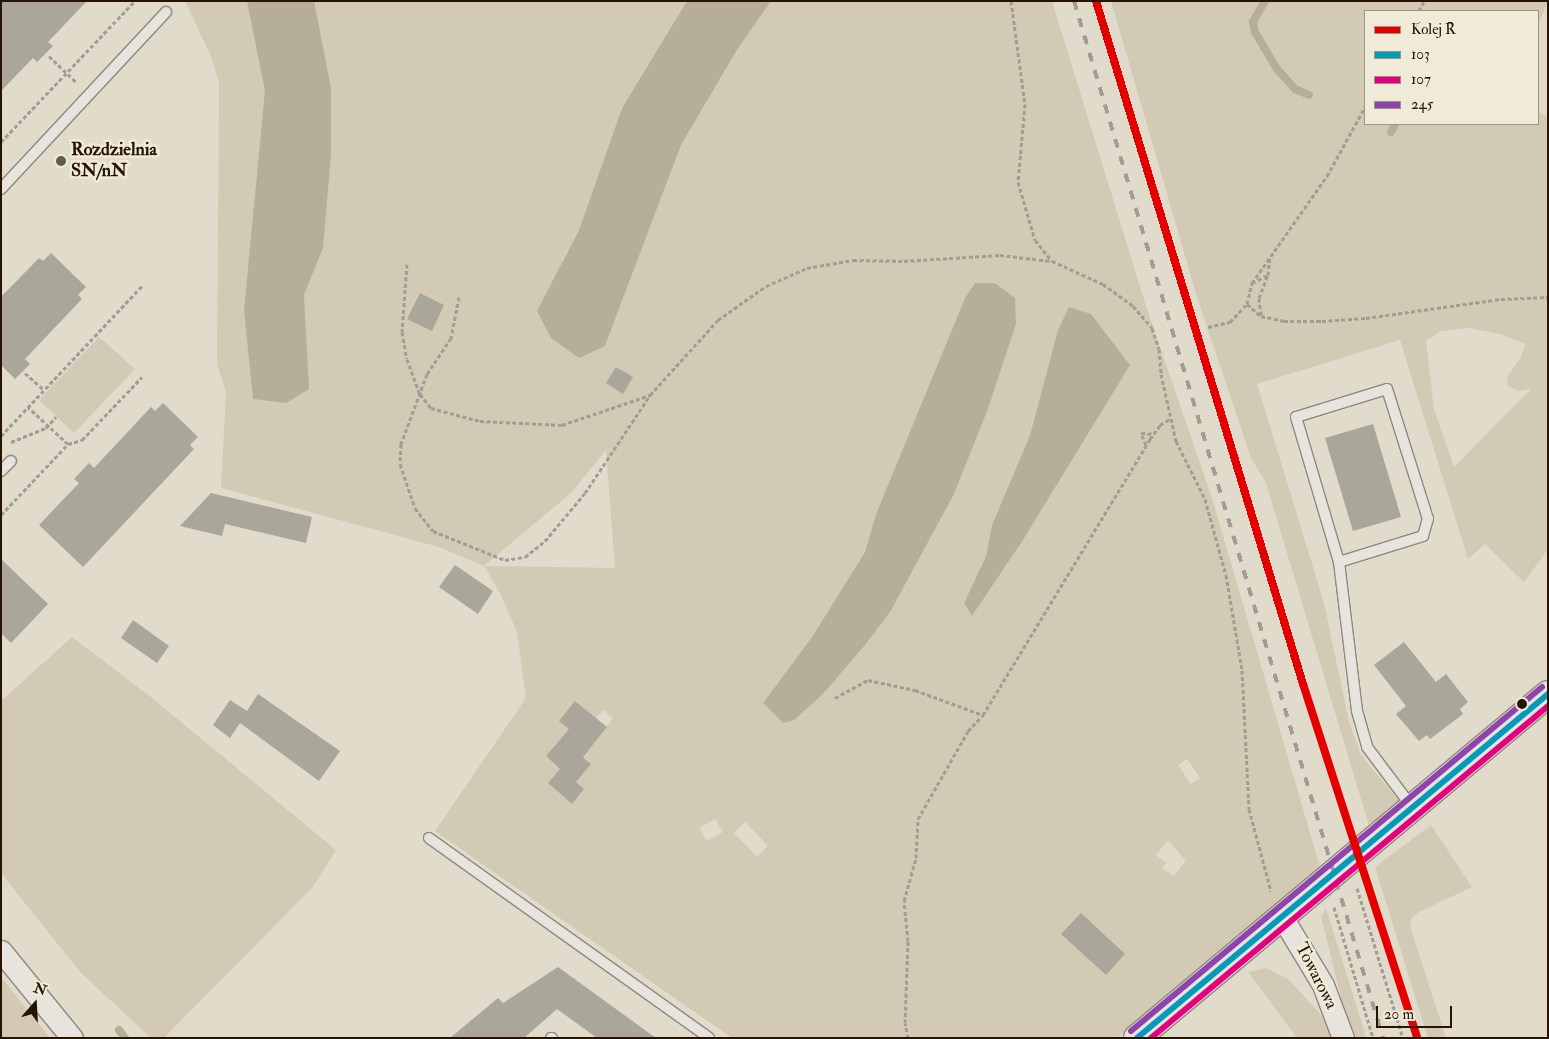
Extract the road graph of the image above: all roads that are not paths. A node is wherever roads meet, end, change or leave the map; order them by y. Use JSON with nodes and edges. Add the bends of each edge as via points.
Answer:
{"nodes":[{"id":1,"x":166,"y":12,"type":"dead end"},
{"id":2,"x":1,"y":189,"type":"edge"},
{"id":3,"x":11,"y":460,"type":"dead end"},
{"id":4,"x":1,"y":471,"type":"edge"},
{"id":5,"x":1339,"y":562,"type":"junction"},
{"id":6,"x":1548,"y":694,"type":"edge"},
{"id":7,"x":1413,"y":808,"type":"junction"},
{"id":8,"x":429,"y":838,"type":"dead end"},
{"id":9,"x":1282,"y":917,"type":"junction"},
{"id":10,"x":1,"y":951,"type":"edge"},
{"id":11,"x":72,"y":1038,"type":"edge"},
{"id":12,"x":709,"y":1038,"type":"edge"},
{"id":13,"x":1137,"y":1038,"type":"edge"},
{"id":14,"x":1343,"y":1038,"type":"edge"}],
"edges":[{"from":1,"to":2,"type":"lane"},
{"from":3,"to":4,"type":"lane"},
{"from":5,"to":5,"type":"lane","via":[[1296,417],[1387,389],[1428,519],[1423,536]]},
{"from":5,"to":7,"type":"lane","via":[[1357,711],[1367,747]]},
{"from":6,"to":7,"type":"street"},
{"from":7,"to":9,"type":"street"},
{"from":8,"to":12,"type":"lane"},
{"from":9,"to":13,"type":"street"},
{"from":9,"to":14,"type":"street","name":"Towarowa","via":[[1323,985]]},
{"from":10,"to":11,"type":"street"}]}
